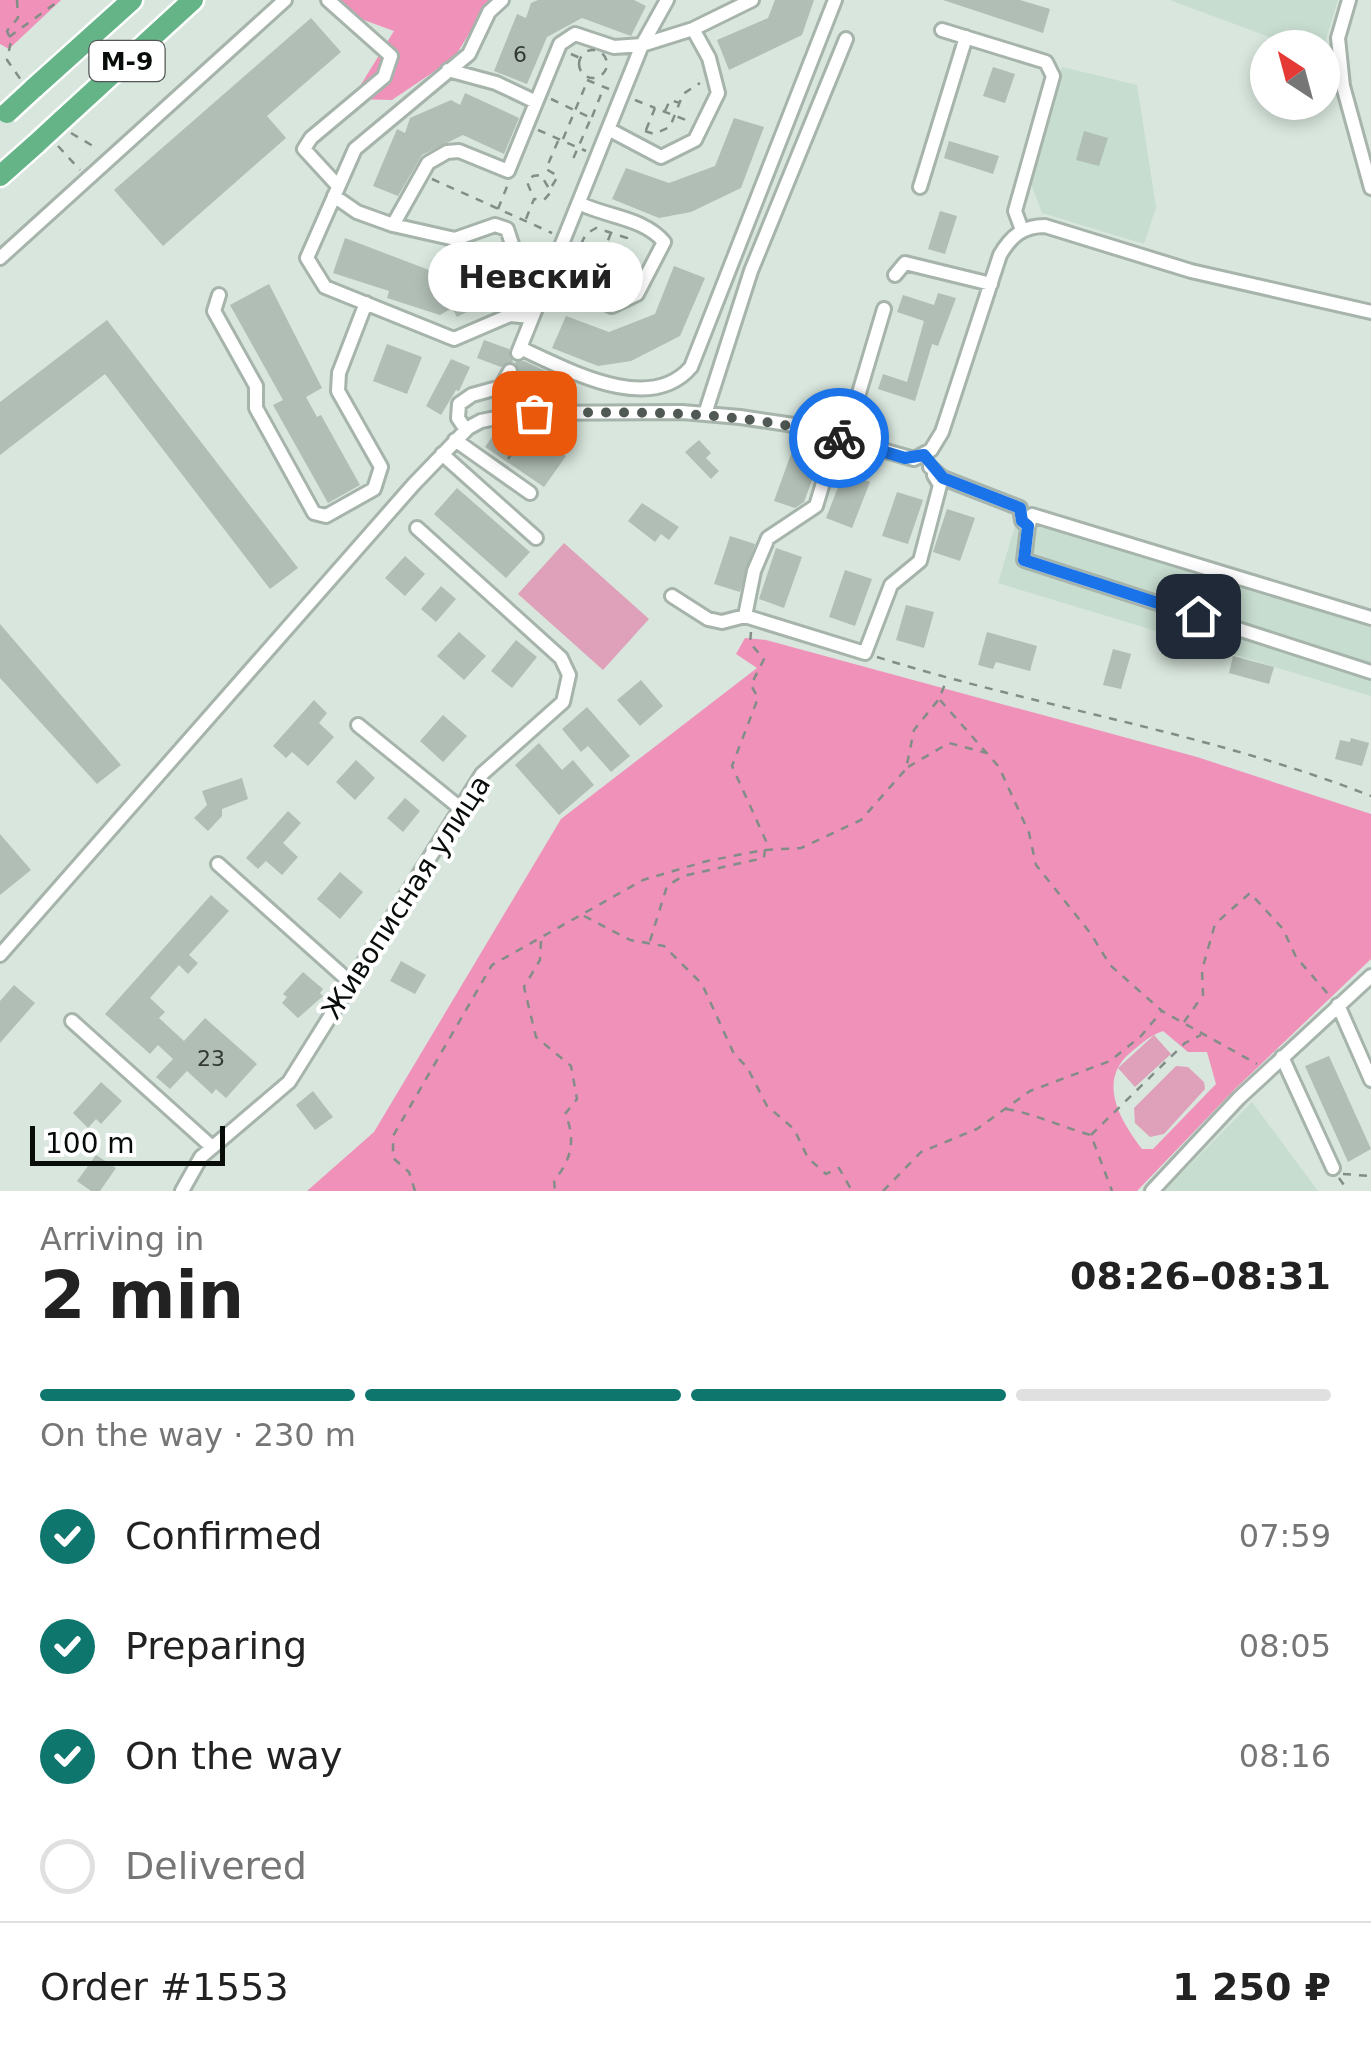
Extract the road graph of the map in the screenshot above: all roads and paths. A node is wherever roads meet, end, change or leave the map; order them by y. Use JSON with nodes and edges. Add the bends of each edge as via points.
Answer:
{"nodes":[{"id":1,"x":60,"y":0,"type":"edge"},
{"id":2,"x":132,"y":0,"type":"edge"},
{"id":3,"x":193,"y":0,"type":"edge"},
{"id":4,"x":286,"y":0,"type":"edge"},
{"id":5,"x":328,"y":0,"type":"edge"},
{"id":6,"x":502,"y":0,"type":"edge"},
{"id":7,"x":667,"y":0,"type":"edge"},
{"id":8,"x":752,"y":0,"type":"edge"},
{"id":9,"x":835,"y":0,"type":"edge"},
{"id":10,"x":1348,"y":0,"type":"edge"},
{"id":11,"x":693,"y":29,"type":"junction"},
{"id":12,"x":942,"y":30,"type":"dead end"},
{"id":13,"x":10,"y":37,"type":"dead end"},
{"id":14,"x":966,"y":38,"type":"junction"},
{"id":15,"x":846,"y":39,"type":"dead end"},
{"id":16,"x":642,"y":45,"type":"junction"},
{"id":17,"x":448,"y":70,"type":"junction"},
{"id":18,"x":714,"y":74,"type":"junction"},
{"id":19,"x":588,"y":78,"type":"junction"},
{"id":20,"x":604,"y":87,"type":"dead end"},
{"id":21,"x":540,"y":99,"type":"junction"},
{"id":22,"x":680,"y":103,"type":"junction"},
{"id":23,"x":575,"y":110,"type":"junction"},
{"id":24,"x":665,"y":112,"type":"junction"},
{"id":25,"x":4,"y":116,"type":"edge"},
{"id":26,"x":675,"y":116,"type":"junction"},
{"id":27,"x":591,"y":118,"type":"junction"},
{"id":28,"x":702,"y":126,"type":"junction"},
{"id":29,"x":532,"y":128,"type":"dead end"},
{"id":30,"x":610,"y":130,"type":"junction"},
{"id":31,"x":642,"y":138,"type":"junction"},
{"id":32,"x":561,"y":140,"type":"junction"},
{"id":33,"x":579,"y":148,"type":"junction"},
{"id":34,"x":599,"y":157,"type":"junction"},
{"id":35,"x":573,"y":159,"type":"dead end"},
{"id":36,"x":422,"y":174,"type":"junction"},
{"id":37,"x":0,"y":176,"type":"edge"},
{"id":38,"x":550,"y":186,"type":"junction"},
{"id":39,"x":920,"y":187,"type":"dead end"},
{"id":40,"x":1371,"y":188,"type":"edge"},
{"id":41,"x":336,"y":191,"type":"junction"},
{"id":42,"x":534,"y":199,"type":"junction"},
{"id":43,"x":581,"y":204,"type":"junction"},
{"id":44,"x":525,"y":220,"type":"junction"},
{"id":45,"x":393,"y":225,"type":"junction"},
{"id":46,"x":1022,"y":230,"type":"junction"},
{"id":47,"x":566,"y":239,"type":"junction"},
{"id":48,"x":607,"y":243,"type":"dead end"},
{"id":49,"x":580,"y":245,"type":"junction"},
{"id":50,"x":0,"y":258,"type":"edge"},
{"id":51,"x":895,"y":275,"type":"dead end"},
{"id":52,"x":550,"y":277,"type":"junction"},
{"id":53,"x":991,"y":284,"type":"junction"},
{"id":54,"x":219,"y":294,"type":"dead end"},
{"id":55,"x":592,"y":297,"type":"junction"},
{"id":56,"x":366,"y":303,"type":"junction"},
{"id":57,"x":884,"y":309,"type":"dead end"},
{"id":58,"x":1371,"y":312,"type":"edge"},
{"id":59,"x":533,"y":313,"type":"junction"},
{"id":60,"x":554,"y":363,"type":"junction"},
{"id":61,"x":510,"y":371,"type":"dead end"},
{"id":62,"x":534,"y":413,"type":"junction"},
{"id":63,"x":705,"y":414,"type":"junction"},
{"id":64,"x":460,"y":435,"type":"junction"},
{"id":65,"x":841,"y":439,"type":"junction"},
{"id":66,"x":442,"y":454,"type":"junction"},
{"id":67,"x":927,"y":461,"type":"junction"},
{"id":68,"x":530,"y":493,"type":"dead end"},
{"id":69,"x":1028,"y":526,"type":"junction"},
{"id":70,"x":417,"y":528,"type":"dead end"},
{"id":71,"x":536,"y":538,"type":"dead end"},
{"id":72,"x":672,"y":596,"type":"dead end"},
{"id":73,"x":750,"y":618,"type":"junction"},
{"id":74,"x":1371,"y":618,"type":"edge"},
{"id":75,"x":865,"y":653,"type":"junction"},
{"id":76,"x":1371,"y":672,"type":"edge"},
{"id":77,"x":947,"y":679,"type":"junction"},
{"id":78,"x":939,"y":699,"type":"junction"},
{"id":79,"x":358,"y":724,"type":"dead end"},
{"id":80,"x":988,"y":754,"type":"junction"},
{"id":81,"x":906,"y":768,"type":"junction"},
{"id":82,"x":1371,"y":796,"type":"edge"},
{"id":83,"x":460,"y":808,"type":"junction"},
{"id":84,"x":764,"y":850,"type":"junction"},
{"id":85,"x":218,"y":864,"type":"dead end"},
{"id":86,"x":583,"y":916,"type":"junction"},
{"id":87,"x":542,"y":938,"type":"junction"},
{"id":88,"x":650,"y":941,"type":"junction"},
{"id":89,"x":0,"y":956,"type":"edge"},
{"id":90,"x":1371,"y":976,"type":"edge"},
{"id":91,"x":350,"y":982,"type":"junction"},
{"id":92,"x":1338,"y":1005,"type":"junction"},
{"id":93,"x":1162,"y":1011,"type":"junction"},
{"id":94,"x":72,"y":1022,"type":"dead end"},
{"id":95,"x":1183,"y":1024,"type":"junction"},
{"id":96,"x":1202,"y":1035,"type":"junction"},
{"id":97,"x":1282,"y":1057,"type":"junction"},
{"id":98,"x":1269,"y":1070,"type":"junction"},
{"id":99,"x":1371,"y":1080,"type":"edge"},
{"id":100,"x":1004,"y":1108,"type":"junction"},
{"id":101,"x":1091,"y":1135,"type":"junction"},
{"id":102,"x":212,"y":1147,"type":"junction"},
{"id":103,"x":1333,"y":1168,"type":"joint"},
{"id":104,"x":1371,"y":1176,"type":"edge"},
{"id":105,"x":182,"y":1191,"type":"edge"},
{"id":106,"x":415,"y":1191,"type":"edge"},
{"id":107,"x":555,"y":1191,"type":"edge"},
{"id":108,"x":852,"y":1191,"type":"edge"},
{"id":109,"x":883,"y":1191,"type":"edge"},
{"id":110,"x":1112,"y":1191,"type":"edge"},
{"id":111,"x":1152,"y":1191,"type":"edge"}],
"edges":[{"from":1,"to":13,"type":"path"},
{"from":2,"to":25,"type":"highway","number":"М-9","bridge":true},
{"from":3,"to":37,"type":"highway","number":"М-9","bridge":true},
{"from":4,"to":50,"type":"street"},
{"from":5,"to":41,"type":"street","via":[[392,56],[384,78],[304,149]]},
{"from":6,"to":17,"type":"street","via":[[469,54]]},
{"from":7,"to":16,"type":"street"},
{"from":8,"to":11,"type":"street"},
{"from":9,"to":60,"type":"street","via":[[690,367],[668,387],[642,388],[612,385]]},
{"from":10,"to":40,"type":"street","via":[[1338,38],[1343,86]]},
{"from":11,"to":16,"type":"street"},
{"from":11,"to":18,"type":"street"},
{"from":12,"to":14,"type":"street"},
{"from":14,"to":39,"type":"street"},
{"from":14,"to":46,"type":"street","via":[[1046,62],[1053,76],[1015,212]]},
{"from":15,"to":63,"type":"street","via":[[752,270]]},
{"from":16,"to":21,"type":"street","via":[[568,37],[554,54]]},
{"from":16,"to":30,"type":"street"},
{"from":17,"to":21,"type":"street"},
{"from":17,"to":41,"type":"street","via":[[354,149]]},
{"from":18,"to":22,"type":"path"},
{"from":18,"to":28,"type":"street","via":[[718,93]]},
{"from":19,"to":19,"type":"path","via":[[606,70],[599,51],[580,58],[579,69]]},
{"from":19,"to":23,"type":"path"},
{"from":20,"to":27,"type":"path"},
{"from":21,"to":23,"type":"path"},
{"from":21,"to":36,"type":"street","via":[[508,171],[459,151],[428,163]]},
{"from":22,"to":24,"type":"path","via":[[670,100]]},
{"from":22,"to":26,"type":"path"},
{"from":23,"to":27,"type":"path"},
{"from":23,"to":32,"type":"path"},
{"from":24,"to":26,"type":"path"},
{"from":24,"to":31,"type":"path","via":[[655,108]]},
{"from":26,"to":28,"type":"path"},
{"from":26,"to":31,"type":"path","via":[[664,131]]},
{"from":27,"to":33,"type":"path"},
{"from":28,"to":31,"type":"street","via":[[695,140],[668,157]]},
{"from":29,"to":32,"type":"path"},
{"from":30,"to":31,"type":"street"},
{"from":30,"to":34,"type":"street"},
{"from":32,"to":33,"type":"path"},
{"from":32,"to":38,"type":"path","via":[[546,169],[558,176]]},
{"from":33,"to":34,"type":"path"},
{"from":33,"to":35,"type":"path"},
{"from":34,"to":43,"type":"street"},
{"from":36,"to":44,"type":"path"},
{"from":36,"to":45,"type":"street"},
{"from":38,"to":42,"type":"path","via":[[548,198]]},
{"from":38,"to":42,"type":"path","via":[[541,174],[533,176],[527,186]]},
{"from":41,"to":45,"type":"street","via":[[357,212]]},
{"from":41,"to":56,"type":"street","via":[[307,258],[325,287]]},
{"from":42,"to":44,"type":"path"},
{"from":43,"to":47,"type":"street"},
{"from":43,"to":55,"type":"street","via":[[638,223],[664,242],[637,294],[612,306]]},
{"from":44,"to":47,"type":"path"},
{"from":45,"to":59,"type":"street","via":[[455,240],[495,225],[507,229]]},
{"from":46,"to":53,"type":"street","via":[[1007,243]]},
{"from":46,"to":58,"type":"street","via":[[1045,226],[1191,271]]},
{"from":47,"to":49,"type":"path"},
{"from":47,"to":52,"type":"street"},
{"from":48,"to":49,"type":"path","via":[[622,248],[627,238],[596,228]]},
{"from":49,"to":55,"type":"path","via":[[610,258]]},
{"from":51,"to":53,"type":"street","via":[[905,264]]},
{"from":52,"to":55,"type":"street"},
{"from":52,"to":59,"type":"street"},
{"from":53,"to":67,"type":"street"},
{"from":54,"to":56,"type":"street","via":[[214,311],[256,386],[256,408],[314,512],[326,516],[374,490],[381,468],[338,390]]},
{"from":56,"to":59,"type":"street","via":[[454,339],[510,314]]},
{"from":57,"to":65,"type":"street"},
{"from":59,"to":60,"type":"street","via":[[519,350]]},
{"from":60,"to":62,"type":"path"},
{"from":61,"to":64,"type":"street","via":[[501,387],[459,404]]},
{"from":62,"to":63,"type":"street"},
{"from":62,"to":64,"type":"street","via":[[481,421]]},
{"from":63,"to":65,"type":"street","via":[[794,425]]},
{"from":64,"to":66,"type":"street"},
{"from":64,"to":68,"type":"street"},
{"from":65,"to":67,"type":"street"},
{"from":65,"to":73,"type":"street","via":[[816,506],[768,538],[754,570]]},
{"from":66,"to":71,"type":"street"},
{"from":66,"to":89,"type":"street"},
{"from":67,"to":69,"type":"street","via":[[943,478],[1020,508]]},
{"from":67,"to":75,"type":"street","via":[[940,485],[920,561],[891,585]]},
{"from":69,"to":74,"type":"street","via":[[1032,515]]},
{"from":69,"to":76,"type":"street","via":[[1024,560]]},
{"from":70,"to":83,"type":"street","name":"Живописная улица","via":[[561,658],[569,675],[563,702],[482,774]]},
{"from":72,"to":73,"type":"street","via":[[708,619]]},
{"from":73,"to":75,"type":"street"},
{"from":73,"to":84,"type":"path","via":[[750,643],[764,659],[751,685],[758,698],[732,766],[766,840]]},
{"from":75,"to":77,"type":"path"},
{"from":77,"to":78,"type":"path"},
{"from":77,"to":82,"type":"path","via":[[1227,747]]},
{"from":78,"to":80,"type":"path"},
{"from":78,"to":81,"type":"path","via":[[914,730]]},
{"from":79,"to":83,"type":"street"},
{"from":80,"to":81,"type":"path","via":[[949,743]]},
{"from":80,"to":93,"type":"path","via":[[1029,833],[1036,865],[1110,965]]},
{"from":81,"to":84,"type":"path","via":[[862,820],[802,848]]},
{"from":83,"to":91,"type":"street","name":"Живописная улица"},
{"from":84,"to":86,"type":"path","via":[[643,880]]},
{"from":84,"to":88,"type":"path","via":[[760,861],[683,876],[667,886]]},
{"from":85,"to":91,"type":"street"},
{"from":86,"to":87,"type":"path"},
{"from":86,"to":88,"type":"path","via":[[630,940]]},
{"from":87,"to":106,"type":"path","via":[[492,965],[393,1136],[393,1158],[409,1172]]},
{"from":87,"to":107,"type":"path","via":[[540,960],[524,987],[536,1037],[571,1066],[577,1100],[566,1114],[573,1132]]},
{"from":88,"to":108,"type":"path","via":[[664,946],[702,984],[734,1054],[767,1106],[794,1129],[808,1158],[826,1174],[839,1168]]},
{"from":90,"to":92,"type":"street"},
{"from":91,"to":102,"type":"street","name":"Живописная улица","via":[[290,1082]]},
{"from":92,"to":95,"type":"path","via":[[1250,893],[1215,924],[1202,995]]},
{"from":92,"to":97,"type":"street"},
{"from":92,"to":99,"type":"street"},
{"from":93,"to":95,"type":"path"},
{"from":93,"to":100,"type":"path","via":[[1110,1062],[1030,1091]]},
{"from":94,"to":102,"type":"street"},
{"from":95,"to":96,"type":"path"},
{"from":96,"to":98,"type":"path"},
{"from":96,"to":101,"type":"path","via":[[1185,1043]]},
{"from":97,"to":98,"type":"street"},
{"from":97,"to":103,"type":"street"},
{"from":98,"to":111,"type":"street"},
{"from":100,"to":101,"type":"path"},
{"from":100,"to":109,"type":"path","via":[[977,1129],[920,1152]]},
{"from":101,"to":110,"type":"path"},
{"from":102,"to":105,"type":"street","name":"Живописная улица"},
{"from":103,"to":104,"type":"path","via":[[1349,1177]]}]}
